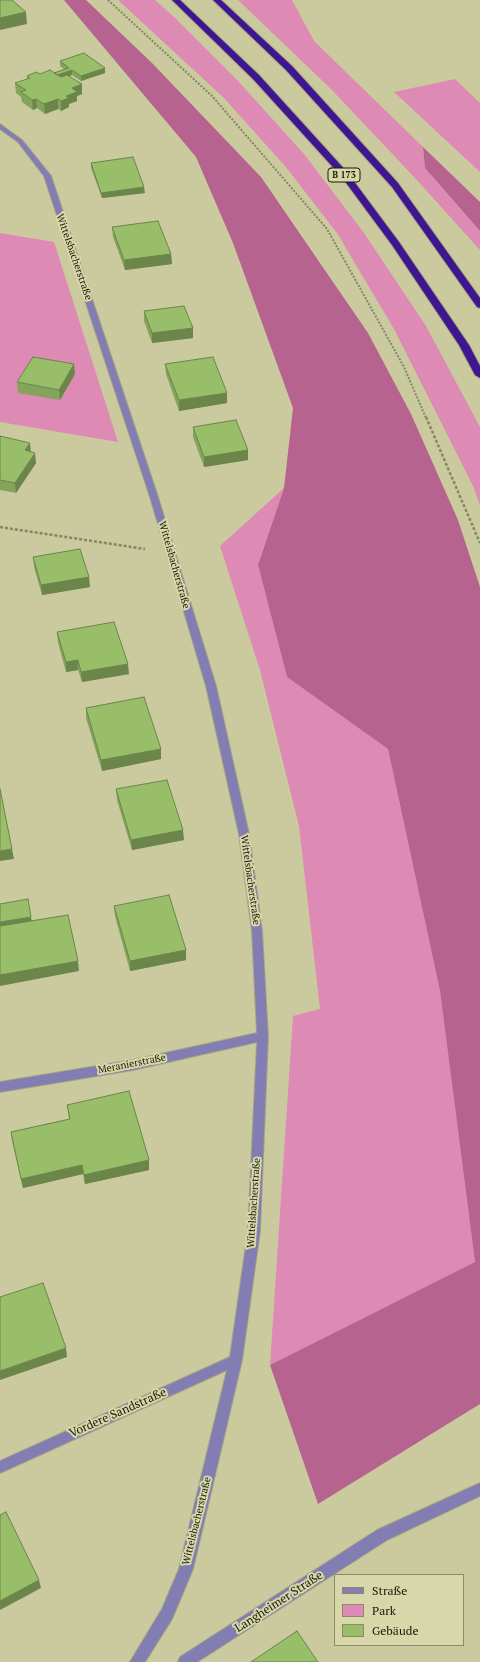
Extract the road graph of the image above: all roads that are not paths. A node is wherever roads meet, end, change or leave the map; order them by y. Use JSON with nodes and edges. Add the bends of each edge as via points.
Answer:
{"nodes":[{"id":1,"x":176,"y":0,"type":"edge"},
{"id":2,"x":217,"y":0,"type":"edge"},
{"id":3,"x":0,"y":126,"type":"edge"},
{"id":4,"x":480,"y":306,"type":"edge"},
{"id":5,"x":480,"y":375,"type":"edge"},
{"id":6,"x":264,"y":1036,"type":"junction"},
{"id":7,"x":0,"y":1088,"type":"edge"},
{"id":8,"x":236,"y":1360,"type":"junction"},
{"id":9,"x":0,"y":1467,"type":"edge"},
{"id":10,"x":480,"y":1489,"type":"edge"},
{"id":11,"x":137,"y":1662,"type":"edge"},
{"id":12,"x":185,"y":1662,"type":"edge"}],
"edges":[{"from":1,"to":5,"type":"highway","number":"B 173","via":[[256,77],[344,174],[400,250],[464,345]]},
{"from":2,"to":4,"type":"highway","number":"B 173","via":[[289,68],[395,185]]},
{"from":3,"to":6,"type":"street","name":"Wittelsbacherstraße","via":[[20,142],[47,176],[154,496],[211,686],[244,834],[257,931]]},
{"from":6,"to":7,"type":"street","name":"Meranierstraße","via":[[132,1065]]},
{"from":6,"to":8,"type":"street","name":"Wittelsbacherstraße","via":[[254,1231]]},
{"from":8,"to":9,"type":"street","name":"Vordere Sandstraße"},
{"from":8,"to":11,"type":"street","name":"Wittelsbacherstraße","via":[[186,1569],[167,1614]]},
{"from":10,"to":12,"type":"street","name":"Langheimer Straße","via":[[382,1535]]}]}
